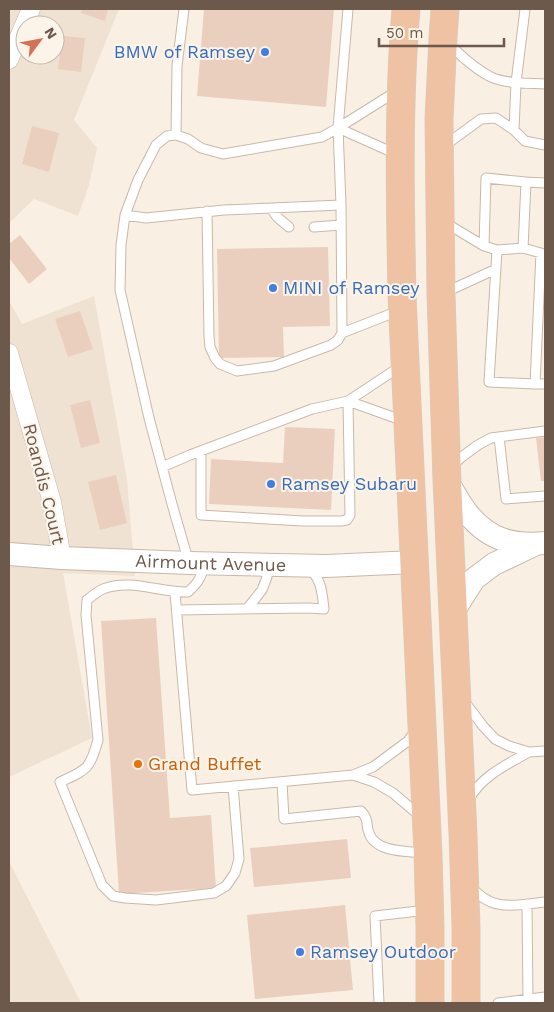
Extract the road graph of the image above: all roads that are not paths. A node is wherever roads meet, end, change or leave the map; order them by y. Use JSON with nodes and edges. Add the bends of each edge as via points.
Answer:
{"nodes":[{"id":1,"x":31,"y":9,"type":"edge"},
{"id":2,"x":184,"y":9,"type":"edge"},
{"id":3,"x":348,"y":9,"type":"edge"},
{"id":4,"x":406,"y":9,"type":"edge"},
{"id":5,"x":445,"y":9,"type":"edge"},
{"id":6,"x":525,"y":9,"type":"edge"},
{"id":7,"x":443,"y":38,"type":"junction"},
{"id":8,"x":9,"y":60,"type":"edge"},
{"id":9,"x":516,"y":83,"type":"junction"},
{"id":10,"x":545,"y":84,"type":"edge"},
{"id":11,"x":402,"y":88,"type":"junction"},
{"id":12,"x":338,"y":128,"type":"junction"},
{"id":13,"x":514,"y":130,"type":"junction"},
{"id":14,"x":176,"y":135,"type":"junction"},
{"id":15,"x":545,"y":145,"type":"edge"},
{"id":16,"x":439,"y":149,"type":"junction"},
{"id":17,"x":400,"y":156,"type":"junction"},
{"id":18,"x":526,"y":182,"type":"junction"},
{"id":19,"x":545,"y":183,"type":"edge"},
{"id":20,"x":341,"y":205,"type":"junction"},
{"id":21,"x":271,"y":208,"type":"junction"},
{"id":22,"x":207,"y":211,"type":"junction"},
{"id":23,"x":126,"y":215,"type":"junction"},
{"id":24,"x":440,"y":219,"type":"junction"},
{"id":25,"x":341,"y":225,"type":"junction"},
{"id":26,"x":289,"y":227,"type":"dead end"},
{"id":27,"x":314,"y":227,"type":"dead end"},
{"id":28,"x":484,"y":246,"type":"junction"},
{"id":29,"x":523,"y":248,"type":"junction"},
{"id":30,"x":497,"y":250,"type":"junction"},
{"id":31,"x":543,"y":253,"type":"edge"},
{"id":32,"x":496,"y":269,"type":"junction"},
{"id":33,"x":441,"y":294,"type":"junction"},
{"id":34,"x":403,"y":309,"type":"junction"},
{"id":35,"x":342,"y":333,"type":"junction"},
{"id":36,"x":9,"y":353,"type":"edge"},
{"id":37,"x":406,"y":364,"type":"junction"},
{"id":38,"x":535,"y":384,"type":"junction"},
{"id":39,"x":545,"y":384,"type":"edge"},
{"id":40,"x":348,"y":401,"type":"junction"},
{"id":41,"x":408,"y":422,"type":"junction"},
{"id":42,"x":545,"y":431,"type":"edge"},
{"id":43,"x":499,"y":437,"type":"junction"},
{"id":44,"x":201,"y":451,"type":"junction"},
{"id":45,"x":162,"y":467,"type":"junction"},
{"id":46,"x":447,"y":476,"type":"junction"},
{"id":47,"x":545,"y":496,"type":"edge"},
{"id":48,"x":541,"y":544,"type":"edge"},
{"id":49,"x":9,"y":554,"type":"edge"},
{"id":50,"x":62,"y":558,"type":"junction"},
{"id":51,"x":415,"y":562,"type":"junction"},
{"id":52,"x":196,"y":563,"type":"junction"},
{"id":53,"x":265,"y":564,"type":"junction"},
{"id":54,"x":306,"y":565,"type":"junction"},
{"id":55,"x":176,"y":593,"type":"junction"},
{"id":56,"x":247,"y":609,"type":"junction"},
{"id":57,"x":176,"y":610,"type":"junction"},
{"id":58,"x":453,"y":612,"type":"junction"},
{"id":59,"x":457,"y":690,"type":"junction"},
{"id":60,"x":422,"y":722,"type":"junction"},
{"id":61,"x":545,"y":751,"type":"edge"},
{"id":62,"x":529,"y":752,"type":"junction"},
{"id":63,"x":353,"y":775,"type":"junction"},
{"id":64,"x":282,"y":782,"type":"junction"},
{"id":65,"x":233,"y":786,"type":"junction"},
{"id":66,"x":462,"y":810,"type":"junction"},
{"id":67,"x":426,"y":822,"type":"junction"},
{"id":68,"x":428,"y":854,"type":"junction"},
{"id":69,"x":465,"y":877,"type":"junction"},
{"id":70,"x":545,"y":902,"type":"edge"},
{"id":71,"x":527,"y":904,"type":"junction"},
{"id":72,"x":429,"y":910,"type":"junction"},
{"id":73,"x":545,"y":997,"type":"edge"},
{"id":74,"x":528,"y":999,"type":"junction"},
{"id":75,"x":378,"y":1003,"type":"edge"},
{"id":76,"x":430,"y":1003,"type":"edge"},
{"id":77,"x":466,"y":1003,"type":"edge"},
{"id":78,"x":498,"y":1003,"type":"edge"}],
"edges":[{"from":1,"to":8,"type":"street"},
{"from":2,"to":14,"type":"lane","via":[[177,66]]},
{"from":3,"to":12,"type":"lane"},
{"from":4,"to":11,"type":"highway"},
{"from":5,"to":7,"type":"highway"},
{"from":6,"to":9,"type":"lane"},
{"from":7,"to":9,"type":"lane","via":[[467,61],[492,77]]},
{"from":7,"to":16,"type":"highway"},
{"from":9,"to":10,"type":"lane"},
{"from":9,"to":13,"type":"lane"},
{"from":11,"to":12,"type":"lane"},
{"from":11,"to":17,"type":"highway"},
{"from":12,"to":14,"type":"lane","via":[[322,137],[223,154],[201,148],[188,138]]},
{"from":12,"to":17,"type":"lane"},
{"from":12,"to":20,"type":"lane"},
{"from":13,"to":15,"type":"lane","via":[[525,141]]},
{"from":13,"to":16,"type":"lane","via":[[496,118],[481,119]]},
{"from":14,"to":23,"type":"lane","via":[[167,136],[156,145],[138,180]]},
{"from":16,"to":24,"type":"highway"},
{"from":17,"to":34,"type":"highway"},
{"from":18,"to":19,"type":"lane"},
{"from":18,"to":28,"type":"lane","via":[[486,178]]},
{"from":18,"to":29,"type":"lane"},
{"from":20,"to":21,"type":"lane"},
{"from":20,"to":25,"type":"lane"},
{"from":21,"to":22,"type":"lane"},
{"from":21,"to":26,"type":"lane"},
{"from":22,"to":23,"type":"lane","via":[[146,218]]},
{"from":22,"to":35,"type":"lane","via":[[208,336],[220,364],[237,371],[274,366],[331,345]]},
{"from":23,"to":45,"type":"lane","via":[[120,245],[120,290]]},
{"from":24,"to":28,"type":"lane"},
{"from":24,"to":33,"type":"highway"},
{"from":25,"to":27,"type":"lane"},
{"from":25,"to":35,"type":"lane"},
{"from":28,"to":30,"type":"lane"},
{"from":29,"to":30,"type":"lane"},
{"from":29,"to":31,"type":"lane"},
{"from":30,"to":32,"type":"lane"},
{"from":31,"to":38,"type":"lane"},
{"from":32,"to":33,"type":"lane"},
{"from":32,"to":38,"type":"lane","via":[[489,382]]},
{"from":33,"to":46,"type":"highway"},
{"from":34,"to":35,"type":"lane"},
{"from":34,"to":37,"type":"highway"},
{"from":36,"to":50,"type":"street","name":"Roandis Court","via":[[52,502]]},
{"from":37,"to":40,"type":"lane"},
{"from":37,"to":41,"type":"highway"},
{"from":38,"to":39,"type":"lane"},
{"from":40,"to":41,"type":"lane"},
{"from":40,"to":44,"type":"lane","via":[[312,409]]},
{"from":40,"to":44,"type":"lane","via":[[350,515],[347,520],[302,521],[201,515]]},
{"from":41,"to":51,"type":"highway"},
{"from":42,"to":43,"type":"lane"},
{"from":43,"to":46,"type":"lane","via":[[491,438],[463,456]]},
{"from":43,"to":47,"type":"lane","via":[[506,499]]},
{"from":44,"to":45,"type":"lane"},
{"from":45,"to":52,"type":"lane"},
{"from":46,"to":48,"type":"street","via":[[468,514],[485,531],[510,542]]},
{"from":46,"to":58,"type":"highway"},
{"from":48,"to":58,"type":"street","via":[[494,564],[474,579]]},
{"from":49,"to":50,"type":"street","name":"Airmount Avenue"},
{"from":50,"to":52,"type":"street","name":"Airmount Avenue"},
{"from":51,"to":54,"type":"street","name":"Airmount Avenue"},
{"from":51,"to":60,"type":"highway"},
{"from":52,"to":53,"type":"street","name":"Airmount Avenue"},
{"from":52,"to":55,"type":"lane","via":[[202,573],[197,584],[188,592]]},
{"from":53,"to":54,"type":"street","name":"Airmount Avenue"},
{"from":53,"to":56,"type":"lane","via":[[267,577],[262,590]]},
{"from":54,"to":56,"type":"lane","via":[[317,576],[322,588],[324,609]]},
{"from":55,"to":57,"type":"lane"},
{"from":55,"to":65,"type":"lane","via":[[122,585],[102,589],[87,600],[98,740],[94,757],[84,771],[60,782],[102,885],[113,896],[156,900],[214,893],[226,886],[235,873],[239,859]]},
{"from":56,"to":57,"type":"lane"},
{"from":57,"to":65,"type":"lane","via":[[192,790]]},
{"from":58,"to":59,"type":"highway"},
{"from":59,"to":62,"type":"lane","via":[[495,739]]},
{"from":59,"to":66,"type":"highway"},
{"from":60,"to":63,"type":"lane","via":[[408,741],[373,768]]},
{"from":60,"to":67,"type":"highway"},
{"from":61,"to":62,"type":"lane"},
{"from":62,"to":66,"type":"lane","via":[[486,778]]},
{"from":63,"to":64,"type":"lane"},
{"from":63,"to":67,"type":"lane","via":[[393,793]]},
{"from":64,"to":65,"type":"lane"},
{"from":64,"to":68,"type":"lane","via":[[284,820],[361,811],[366,817],[369,834],[376,843],[385,848]]},
{"from":66,"to":69,"type":"highway"},
{"from":67,"to":68,"type":"highway"},
{"from":68,"to":72,"type":"highway"},
{"from":69,"to":71,"type":"lane","via":[[488,902],[497,905]]},
{"from":69,"to":77,"type":"highway"},
{"from":70,"to":71,"type":"lane"},
{"from":71,"to":74,"type":"lane"},
{"from":72,"to":75,"type":"lane","via":[[375,916]]},
{"from":72,"to":76,"type":"highway"},
{"from":73,"to":74,"type":"lane"},
{"from":74,"to":78,"type":"lane"}]}
